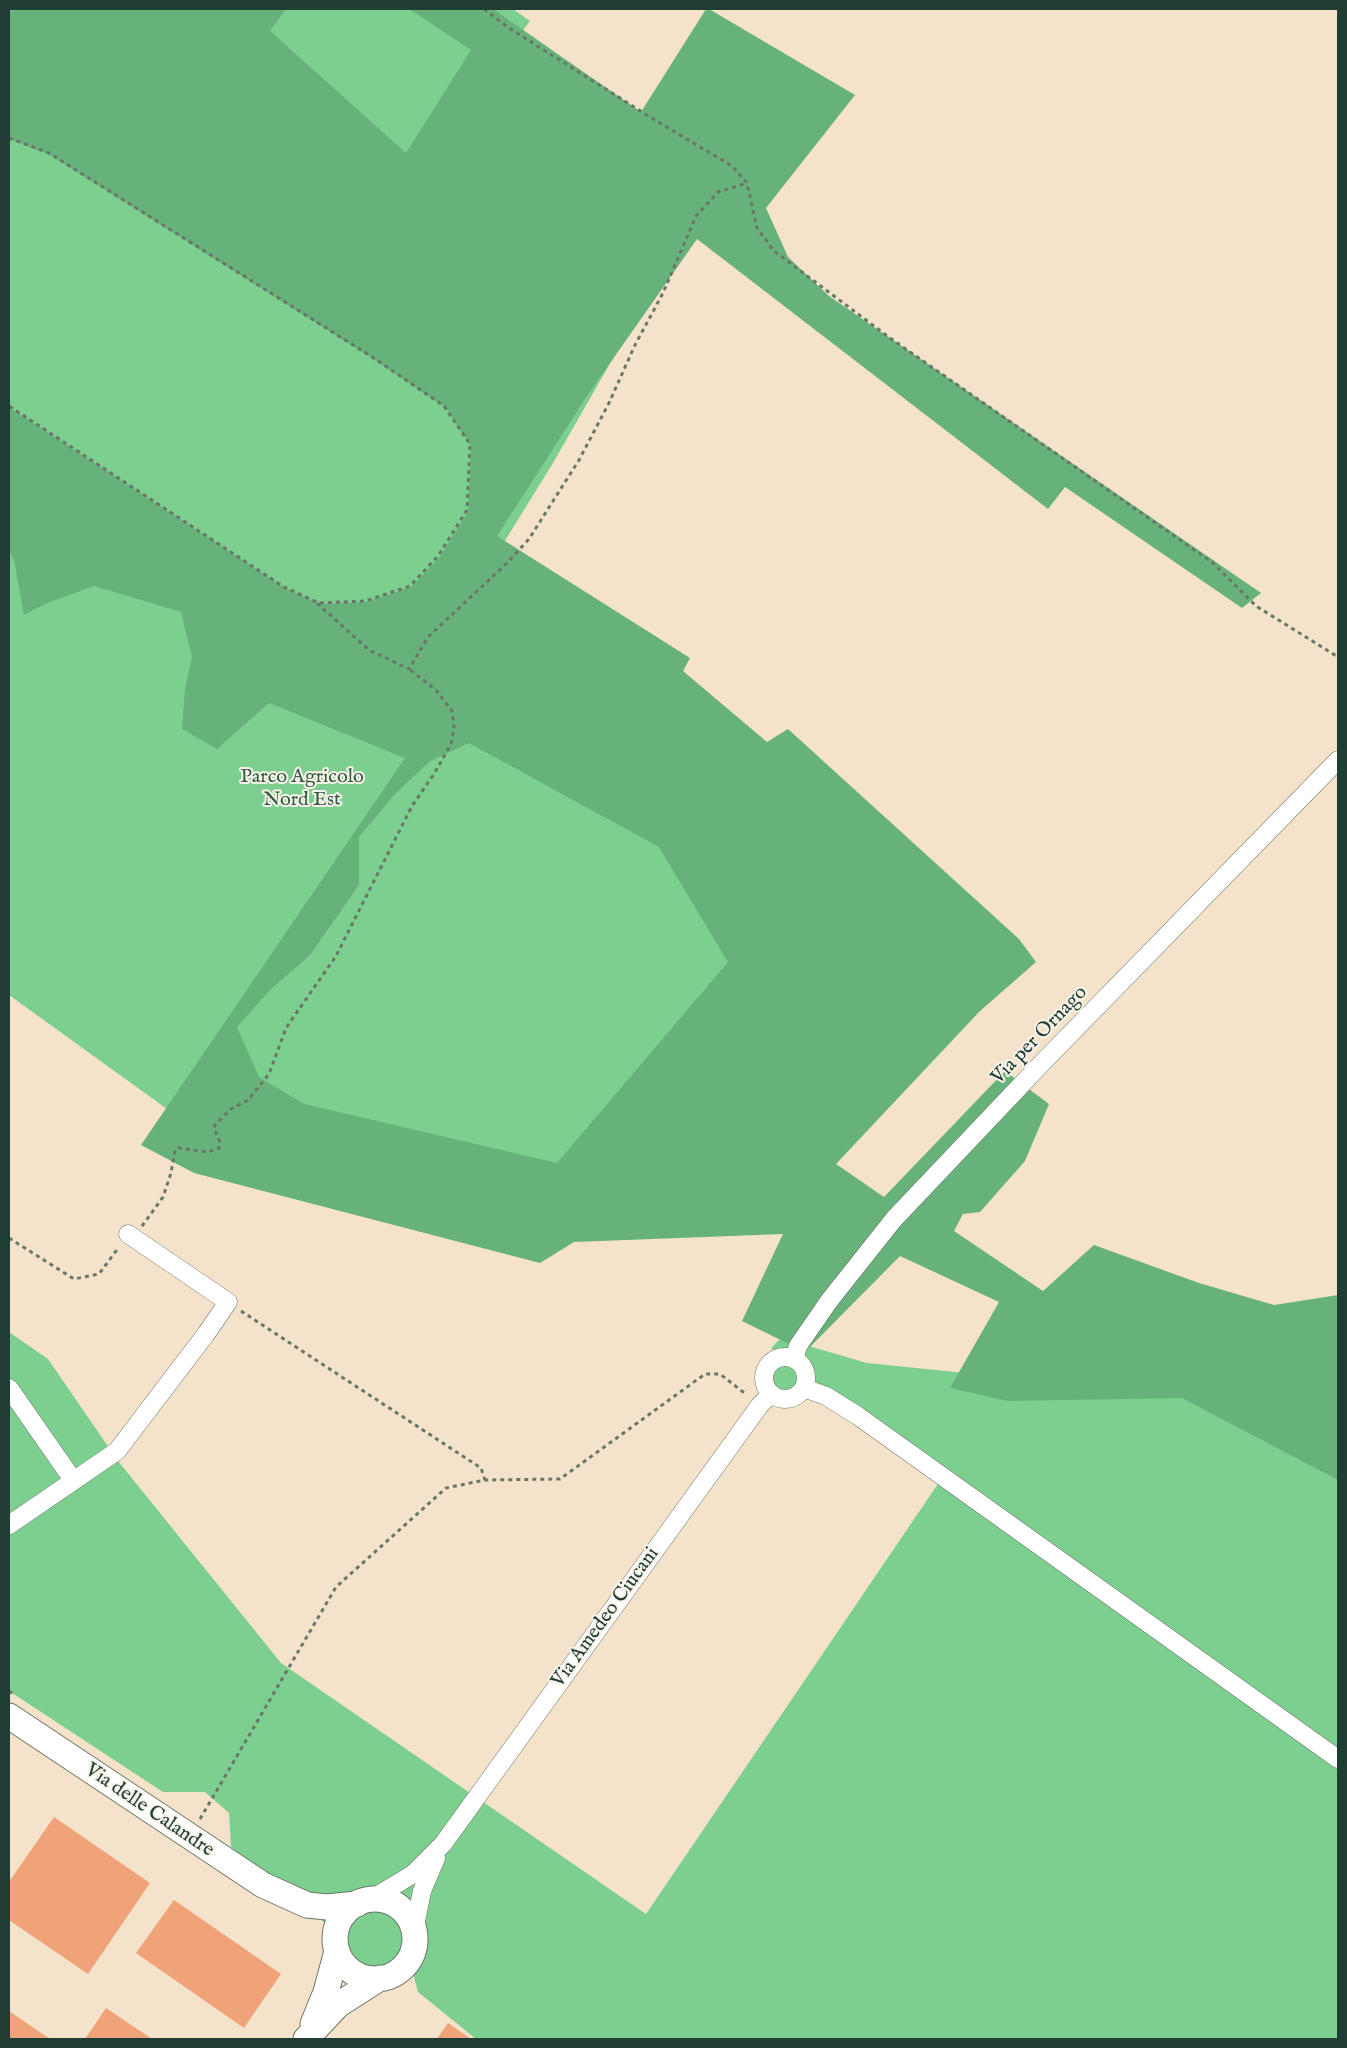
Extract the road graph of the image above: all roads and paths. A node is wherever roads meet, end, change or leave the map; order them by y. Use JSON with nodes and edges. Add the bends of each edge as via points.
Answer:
{"nodes":[{"id":1,"x":484,"y":9,"type":"edge"},
{"id":2,"x":9,"y":138,"type":"edge"},
{"id":3,"x":746,"y":183,"type":"junction"},
{"id":4,"x":9,"y":407,"type":"edge"},
{"id":5,"x":1338,"y":656,"type":"edge"},
{"id":6,"x":409,"y":670,"type":"junction"},
{"id":7,"x":1338,"y":760,"type":"edge"},
{"id":8,"x":130,"y":1236,"type":"junction"},
{"id":9,"x":9,"y":1238,"type":"edge"},
{"id":10,"x":228,"y":1302,"type":"junction"},
{"id":11,"x":794,"y":1359,"type":"junction"},
{"id":12,"x":9,"y":1388,"type":"edge"},
{"id":13,"x":804,"y":1388,"type":"junction"},
{"id":14,"x":766,"y":1400,"type":"junction"},
{"id":15,"x":73,"y":1480,"type":"junction"},
{"id":16,"x":485,"y":1480,"type":"junction"},
{"id":17,"x":9,"y":1525,"type":"edge"},
{"id":18,"x":9,"y":1716,"type":"edge"},
{"id":19,"x":1338,"y":1760,"type":"edge"},
{"id":20,"x":189,"y":1837,"type":"junction"},
{"id":21,"x":443,"y":1844,"type":"junction"},
{"id":22,"x":294,"y":1899,"type":"junction"},
{"id":23,"x":364,"y":1902,"type":"junction"},
{"id":24,"x":414,"y":1931,"type":"junction"},
{"id":25,"x":337,"y":1949,"type":"junction"},
{"id":26,"x":380,"y":1978,"type":"junction"},
{"id":27,"x":305,"y":2039,"type":"edge"}],
"edges":[{"from":1,"to":3,"type":"path","via":[[509,28],[732,166]]},
{"from":2,"to":4,"type":"path","via":[[49,153],[370,355],[444,406],[470,444],[467,510],[438,556],[410,586],[365,601],[319,603],[284,587]]},
{"from":3,"to":5,"type":"path","via":[[757,228],[774,251],[890,338],[1213,563],[1256,606]]},
{"from":3,"to":6,"type":"path","via":[[718,192],[696,216],[663,293],[609,403],[579,460],[528,539],[428,638]]},
{"from":4,"to":6,"type":"path","via":[[288,590],[320,604],[369,650]]},
{"from":6,"to":8,"type":"path","via":[[436,690],[452,711],[451,744],[412,806],[336,956],[286,1028],[269,1074],[248,1100],[215,1125],[219,1148],[208,1152],[175,1150],[163,1196]]},
{"from":7,"to":11,"type":"street","name":"Via per Ornago","via":[[894,1219],[829,1301],[798,1346]]},
{"from":8,"to":9,"type":"path","via":[[99,1274],[74,1280]]},
{"from":8,"to":10,"type":"street"},
{"from":10,"to":15,"type":"street","via":[[116,1452]]},
{"from":10,"to":16,"type":"path","via":[[481,1468]]},
{"from":11,"to":13,"type":"street","via":[[805,1370]]},
{"from":11,"to":14,"type":"street","via":[[778,1358],[768,1367],[764,1380]]},
{"from":12,"to":15,"type":"street"},
{"from":13,"to":14,"type":"street","via":[[790,1399]]},
{"from":13,"to":19,"type":"street","via":[[826,1396],[858,1416]]},
{"from":14,"to":16,"type":"path","via":[[720,1374],[705,1374],[560,1479]]},
{"from":14,"to":21,"type":"street","name":"Via Amedeo Ciucani"},
{"from":15,"to":17,"type":"street"},
{"from":16,"to":20,"type":"path","via":[[446,1488],[336,1587]]},
{"from":18,"to":20,"type":"main road","name":"Via delle Calandre"},
{"from":20,"to":22,"type":"main road","name":"Via delle Calandre","via":[[253,1880]]},
{"from":21,"to":23,"type":"street","name":"Via Amedeo Ciucani","via":[[413,1874]]},
{"from":21,"to":24,"type":"street","name":"Via Amedeo Ciucani","via":[[422,1891]]},
{"from":22,"to":23,"type":"main road","name":"Via delle Calandre","via":[[315,1906]]},
{"from":22,"to":25,"type":"main road","name":"Via delle Calandre","via":[[318,1922]]},
{"from":23,"to":24,"type":"main road","via":[[386,1901],[398,1907]]},
{"from":23,"to":25,"type":"main road","name":"Via Amedeo Ciucani","via":[[347,1911],[340,1922],[336,1934]]},
{"from":24,"to":26,"type":"main road","name":"Via Amedeo Ciucani","via":[[414,1944],[408,1960],[396,1972]]},
{"from":25,"to":26,"type":"main road","via":[[352,1971],[364,1977]]},
{"from":25,"to":27,"type":"main road","name":"Via Amedeo Ciucani","via":[[323,2002]]},
{"from":26,"to":27,"type":"main road","name":"Via Amedeo Ciucani","via":[[338,2006]]}]}
